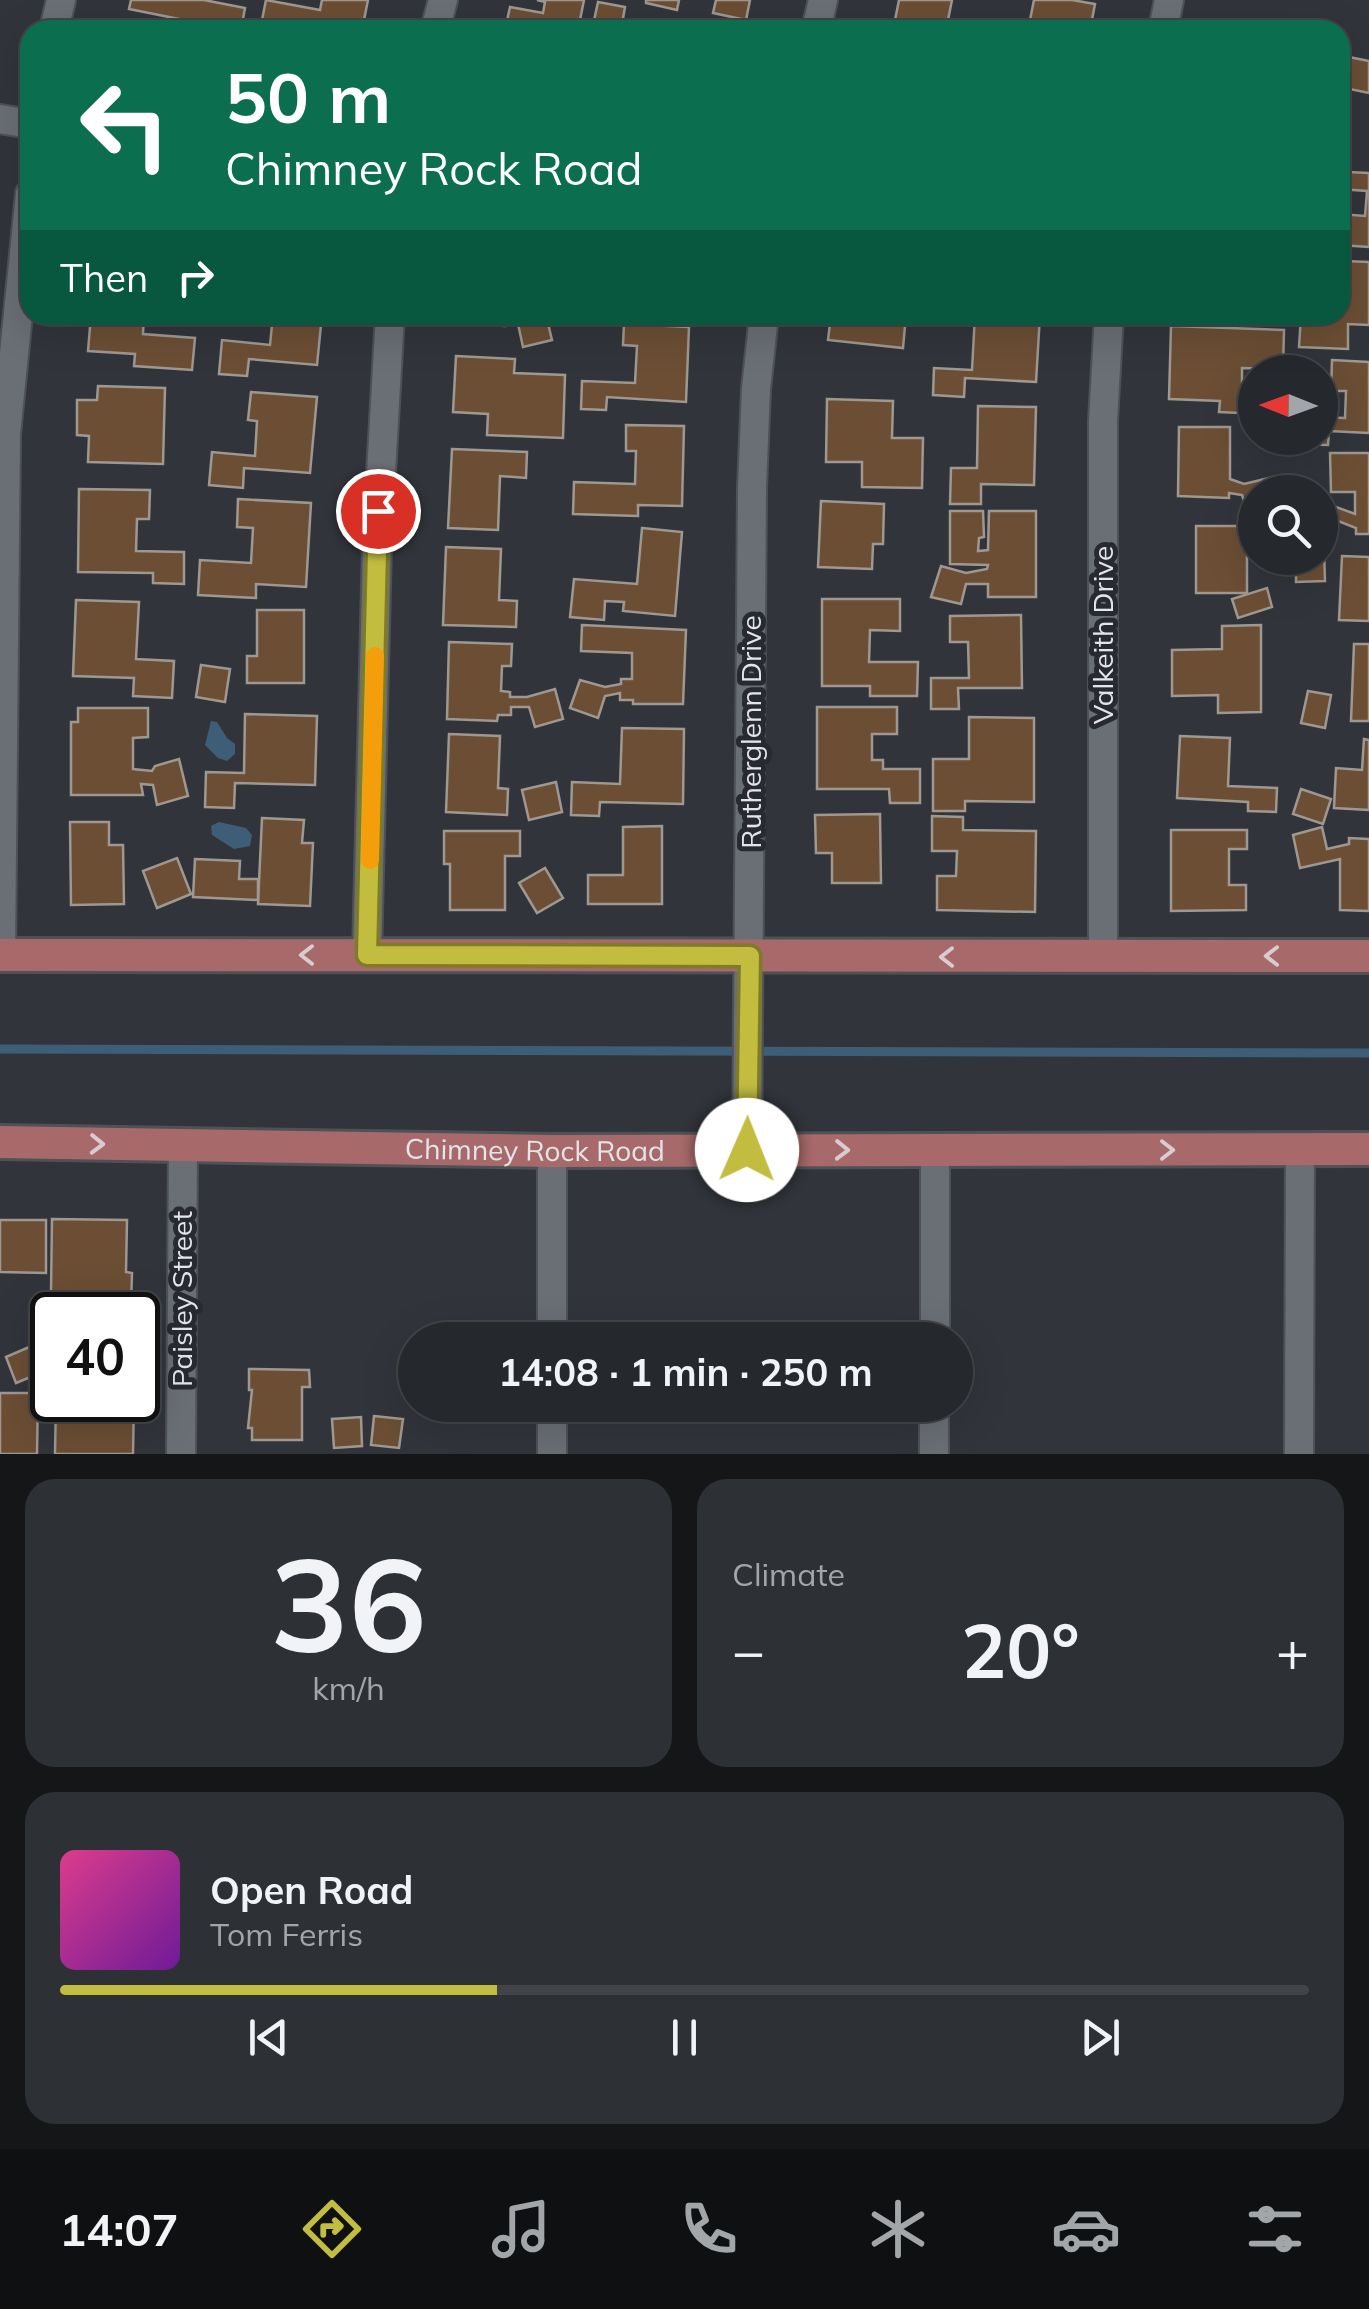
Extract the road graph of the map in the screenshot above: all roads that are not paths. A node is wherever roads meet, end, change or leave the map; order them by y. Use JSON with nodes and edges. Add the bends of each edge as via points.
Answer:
{"nodes":[{"id":1,"x":20,"y":294,"type":"edge"},
{"id":2,"x":389,"y":325,"type":"edge"},
{"id":3,"x":763,"y":325,"type":"edge"},
{"id":4,"x":1109,"y":325,"type":"edge"},
{"id":5,"x":1,"y":954,"type":"edge"},
{"id":6,"x":367,"y":955,"type":"junction"},
{"id":7,"x":750,"y":956,"type":"junction"},
{"id":8,"x":1103,"y":956,"type":"junction"},
{"id":9,"x":1369,"y":956,"type":"edge"},
{"id":10,"x":0,"y":1142,"type":"edge"},
{"id":11,"x":183,"y":1145,"type":"junction"},
{"id":12,"x":1300,"y":1148,"type":"junction"},
{"id":13,"x":1369,"y":1149,"type":"edge"},
{"id":14,"x":747,"y":1150,"type":"junction"},
{"id":15,"x":552,"y":1151,"type":"junction"},
{"id":16,"x":936,"y":1152,"type":"junction"},
{"id":17,"x":552,"y":1322,"type":"edge"},
{"id":18,"x":935,"y":1322,"type":"edge"},
{"id":19,"x":552,"y":1422,"type":"edge"},
{"id":20,"x":934,"y":1422,"type":"edge"},
{"id":21,"x":181,"y":1454,"type":"edge"},
{"id":22,"x":552,"y":1454,"type":"edge"},
{"id":23,"x":934,"y":1454,"type":"edge"},
{"id":24,"x":1299,"y":1454,"type":"edge"}],
"edges":[{"from":1,"to":5,"type":"street","via":[[6,434]]},
{"from":2,"to":6,"type":"street"},
{"from":3,"to":7,"type":"street","name":"Rutherglenn Drive","via":[[752,488]]},
{"from":4,"to":8,"type":"street","name":"Valkeith Drive","via":[[1103,421]]},
{"from":6,"to":5,"type":"main road","one_way":true},
{"from":6,"to":7,"type":"main road"},
{"from":8,"to":7,"type":"main road","one_way":true},
{"from":7,"to":14,"type":"street","name":"Rutherglenn Drive"},
{"from":9,"to":8,"type":"main road","one_way":true},
{"from":10,"to":11,"type":"main road","name":"Chimney Rock Road","one_way":true},
{"from":11,"to":15,"type":"main road","name":"Chimney Rock Road"},
{"from":11,"to":21,"type":"street","name":"Paisley Street"},
{"from":12,"to":13,"type":"main road","name":"Chimney Rock Road"},
{"from":16,"to":12,"type":"main road","name":"Chimney Rock Road","one_way":true},
{"from":12,"to":24,"type":"street"},
{"from":14,"to":15,"type":"main road","name":"Chimney Rock Road"},
{"from":14,"to":16,"type":"main road","name":"Chimney Rock Road","one_way":true},
{"from":15,"to":17,"type":"street"},
{"from":16,"to":18,"type":"street"},
{"from":19,"to":22,"type":"street"},
{"from":20,"to":23,"type":"street"}]}
